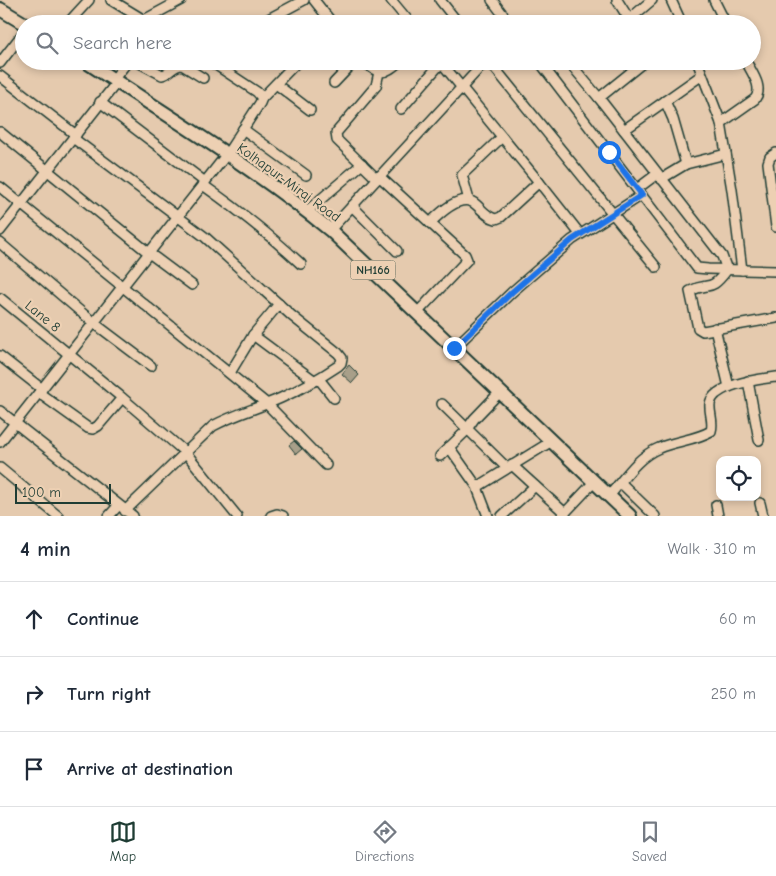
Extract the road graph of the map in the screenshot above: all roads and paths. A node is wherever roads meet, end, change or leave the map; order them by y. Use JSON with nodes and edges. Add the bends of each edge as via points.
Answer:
{"nodes":[{"id":1,"x":88,"y":0,"type":"edge"},
{"id":2,"x":111,"y":0,"type":"edge"},
{"id":3,"x":181,"y":0,"type":"edge"},
{"id":4,"x":304,"y":0,"type":"edge"},
{"id":5,"x":314,"y":0,"type":"edge"},
{"id":6,"x":392,"y":0,"type":"edge"},
{"id":7,"x":440,"y":0,"type":"edge"},
{"id":8,"x":492,"y":0,"type":"edge"},
{"id":9,"x":617,"y":0,"type":"edge"},
{"id":10,"x":671,"y":0,"type":"edge"},
{"id":11,"x":714,"y":0,"type":"edge"},
{"id":12,"x":646,"y":2,"type":"edge"},
{"id":13,"x":0,"y":10,"type":"edge"},
{"id":14,"x":75,"y":15,"type":"edge"},
{"id":15,"x":136,"y":15,"type":"edge"},
{"id":16,"x":158,"y":15,"type":"edge"},
{"id":17,"x":276,"y":15,"type":"edge"},
{"id":18,"x":326,"y":15,"type":"edge"},
{"id":19,"x":404,"y":15,"type":"edge"},
{"id":20,"x":452,"y":15,"type":"edge"},
{"id":21,"x":503,"y":15,"type":"edge"},
{"id":22,"x":623,"y":15,"type":"edge"},
{"id":23,"x":632,"y":15,"type":"edge"},
{"id":24,"x":678,"y":15,"type":"edge"},
{"id":25,"x":722,"y":15,"type":"edge"},
{"id":26,"x":15,"y":18,"type":"edge"},
{"id":27,"x":15,"y":44,"type":"edge"},
{"id":28,"x":0,"y":63,"type":"edge"},
{"id":29,"x":98,"y":70,"type":"edge"},
{"id":30,"x":122,"y":70,"type":"edge"},
{"id":31,"x":152,"y":70,"type":"edge"},
{"id":32,"x":171,"y":70,"type":"edge"},
{"id":33,"x":190,"y":70,"type":"edge"},
{"id":34,"x":224,"y":70,"type":"edge"},
{"id":35,"x":289,"y":70,"type":"edge"},
{"id":36,"x":346,"y":70,"type":"edge"},
{"id":37,"x":374,"y":70,"type":"edge"},
{"id":38,"x":386,"y":70,"type":"edge"},
{"id":39,"x":434,"y":70,"type":"edge"},
{"id":40,"x":447,"y":70,"type":"edge"},
{"id":41,"x":479,"y":70,"type":"edge"},
{"id":42,"x":495,"y":70,"type":"edge"},
{"id":43,"x":546,"y":70,"type":"edge"},
{"id":44,"x":576,"y":70,"type":"edge"},
{"id":45,"x":632,"y":70,"type":"edge"},
{"id":46,"x":700,"y":70,"type":"edge"},
{"id":47,"x":750,"y":70,"type":"edge"},
{"id":48,"x":379,"y":72,"type":"junction"},
{"id":49,"x":702,"y":75,"type":"junction"},
{"id":50,"x":0,"y":76,"type":"edge"},
{"id":51,"x":203,"y":78,"type":"dead end"},
{"id":52,"x":115,"y":81,"type":"junction"},
{"id":53,"x":334,"y":83,"type":"dead end"},
{"id":54,"x":276,"y":84,"type":"junction"},
{"id":55,"x":461,"y":88,"type":"junction"},
{"id":56,"x":262,"y":98,"type":"junction"},
{"id":57,"x":599,"y":98,"type":"junction"},
{"id":58,"x":665,"y":101,"type":"junction"},
{"id":59,"x":100,"y":102,"type":"junction"},
{"id":60,"x":402,"y":109,"type":"dead end"},
{"id":61,"x":310,"y":110,"type":"dead end"},
{"id":62,"x":721,"y":123,"type":"junction"},
{"id":63,"x":243,"y":129,"type":"junction"},
{"id":64,"x":624,"y":130,"type":"junction"},
{"id":65,"x":0,"y":132,"type":"edge"},
{"id":66,"x":74,"y":136,"type":"junction"},
{"id":67,"x":502,"y":137,"type":"junction"},
{"id":68,"x":776,"y":153,"type":"edge"},
{"id":69,"x":227,"y":154,"type":"junction"},
{"id":70,"x":726,"y":154,"type":"junction"},
{"id":71,"x":362,"y":164,"type":"junction"},
{"id":72,"x":686,"y":164,"type":"junction"},
{"id":73,"x":48,"y":170,"type":"junction"},
{"id":74,"x":306,"y":175,"type":"dead end"},
{"id":75,"x":659,"y":176,"type":"junction"},
{"id":76,"x":378,"y":178,"type":"junction"},
{"id":77,"x":539,"y":182,"type":"junction"},
{"id":78,"x":204,"y":184,"type":"junction"},
{"id":79,"x":0,"y":187,"type":"edge"},
{"id":80,"x":640,"y":192,"type":"junction"},
{"id":81,"x":469,"y":200,"type":"junction"},
{"id":82,"x":775,"y":203,"type":"edge"},
{"id":83,"x":21,"y":204,"type":"junction"},
{"id":84,"x":352,"y":206,"type":"junction"},
{"id":85,"x":307,"y":211,"type":"junction"},
{"id":86,"x":613,"y":214,"type":"junction"},
{"id":87,"x":178,"y":217,"type":"junction"},
{"id":88,"x":430,"y":223,"type":"junction"},
{"id":89,"x":776,"y":227,"type":"edge"},
{"id":90,"x":330,"y":230,"type":"junction"},
{"id":91,"x":0,"y":231,"type":"edge"},
{"id":92,"x":580,"y":234,"type":"junction"},
{"id":93,"x":0,"y":243,"type":"edge"},
{"id":94,"x":397,"y":251,"type":"dead end"},
{"id":95,"x":149,"y":253,"type":"junction"},
{"id":96,"x":740,"y":258,"type":"junction"},
{"id":97,"x":724,"y":260,"type":"junction"},
{"id":98,"x":301,"y":264,"type":"dead end"},
{"id":99,"x":656,"y":266,"type":"dead end"},
{"id":100,"x":727,"y":270,"type":"junction"},
{"id":101,"x":742,"y":270,"type":"junction"},
{"id":102,"x":776,"y":271,"type":"edge"},
{"id":103,"x":192,"y":285,"type":"dead end"},
{"id":104,"x":122,"y":288,"type":"junction"},
{"id":105,"x":0,"y":298,"type":"edge"},
{"id":106,"x":279,"y":304,"type":"junction"},
{"id":107,"x":417,"y":313,"type":"junction"},
{"id":108,"x":776,"y":318,"type":"edge"},
{"id":109,"x":94,"y":322,"type":"junction"},
{"id":110,"x":715,"y":328,"type":"junction"},
{"id":111,"x":253,"y":335,"type":"junction"},
{"id":112,"x":454,"y":348,"type":"junction"},
{"id":113,"x":69,"y":355,"type":"junction"},
{"id":114,"x":0,"y":356,"type":"edge"},
{"id":115,"x":151,"y":366,"type":"dead end"},
{"id":116,"x":230,"y":373,"type":"junction"},
{"id":117,"x":776,"y":376,"type":"edge"},
{"id":118,"x":317,"y":380,"type":"junction"},
{"id":119,"x":748,"y":382,"type":"junction"},
{"id":120,"x":729,"y":387,"type":"junction"},
{"id":121,"x":40,"y":391,"type":"junction"},
{"id":122,"x":500,"y":392,"type":"junction"},
{"id":123,"x":122,"y":398,"type":"junction"},
{"id":124,"x":334,"y":398,"type":"dead end"},
{"id":125,"x":267,"y":404,"type":"junction"},
{"id":126,"x":442,"y":404,"type":"dead end"},
{"id":127,"x":0,"y":411,"type":"edge"},
{"id":128,"x":15,"y":423,"type":"junction"},
{"id":129,"x":467,"y":429,"type":"junction"},
{"id":130,"x":759,"y":440,"type":"dead end"},
{"id":131,"x":552,"y":441,"type":"junction"},
{"id":132,"x":0,"y":442,"type":"edge"},
{"id":133,"x":449,"y":447,"type":"junction"},
{"id":134,"x":186,"y":453,"type":"junction"},
{"id":135,"x":440,"y":456,"type":"dead end"},
{"id":136,"x":326,"y":465,"type":"dead end"},
{"id":137,"x":509,"y":467,"type":"junction"},
{"id":138,"x":0,"y":468,"type":"edge"},
{"id":139,"x":594,"y":482,"type":"junction"},
{"id":140,"x":620,"y":483,"type":"junction"},
{"id":141,"x":535,"y":486,"type":"junction"},
{"id":142,"x":478,"y":488,"type":"junction"},
{"id":143,"x":609,"y":496,"type":"junction"},
{"id":144,"x":760,"y":503,"type":"dead end"},
{"id":145,"x":716,"y":505,"type":"dead end"},
{"id":146,"x":122,"y":511,"type":"edge"},
{"id":147,"x":564,"y":515,"type":"edge"},
{"id":148,"x":58,"y":516,"type":"edge"},
{"id":149,"x":109,"y":516,"type":"edge"},
{"id":150,"x":238,"y":516,"type":"edge"},
{"id":151,"x":272,"y":516,"type":"edge"},
{"id":152,"x":282,"y":516,"type":"edge"},
{"id":153,"x":488,"y":516,"type":"edge"},
{"id":154,"x":502,"y":516,"type":"edge"},
{"id":155,"x":630,"y":516,"type":"edge"},
{"id":156,"x":655,"y":516,"type":"edge"},
{"id":157,"x":718,"y":516,"type":"edge"},
{"id":158,"x":763,"y":516,"type":"edge"}],
"edges":[{"from":1,"to":14,"type":"street"},
{"from":2,"to":15,"type":"street"},
{"from":3,"to":16,"type":"street"},
{"from":4,"to":17,"type":"street"},
{"from":5,"to":18,"type":"street"},
{"from":6,"to":19,"type":"street"},
{"from":7,"to":20,"type":"street"},
{"from":8,"to":21,"type":"street"},
{"from":9,"to":22,"type":"street"},
{"from":10,"to":24,"type":"street"},
{"from":11,"to":25,"type":"street"},
{"from":12,"to":23,"type":"street"},
{"from":13,"to":26,"type":"highway"},
{"from":27,"to":28,"type":"street"},
{"from":29,"to":52,"type":"highway","name":"Kolhapur-Miraj Road","number":"NH166"},
{"from":30,"to":52,"type":"street"},
{"from":31,"to":32,"type":"street","via":[[162,76]]},
{"from":33,"to":51,"type":"street"},
{"from":34,"to":56,"type":"street"},
{"from":35,"to":54,"type":"street"},
{"from":36,"to":53,"type":"street"},
{"from":37,"to":48,"type":"street"},
{"from":38,"to":48,"type":"street"},
{"from":39,"to":60,"type":"street"},
{"from":40,"to":55,"type":"street"},
{"from":41,"to":55,"type":"street"},
{"from":42,"to":86,"type":"street"},
{"from":43,"to":80,"type":"street"},
{"from":44,"to":57,"type":"street"},
{"from":45,"to":57,"type":"street"},
{"from":46,"to":49,"type":"street"},
{"from":47,"to":62,"type":"street","via":[[758,85],[758,96]]},
{"from":48,"to":71,"type":"street","via":[[376,86],[335,136]]},
{"from":49,"to":58,"type":"street"},
{"from":49,"to":62,"type":"street"},
{"from":50,"to":66,"type":"street"},
{"from":52,"to":59,"type":"street"},
{"from":52,"to":69,"type":"highway","name":"Kolhapur-Miraj Road","number":"NH166"},
{"from":54,"to":56,"type":"street"},
{"from":54,"to":61,"type":"street"},
{"from":55,"to":67,"type":"street"},
{"from":55,"to":76,"type":"street"},
{"from":56,"to":63,"type":"street"},
{"from":57,"to":64,"type":"street"},
{"from":58,"to":64,"type":"street"},
{"from":58,"to":72,"type":"street"},
{"from":59,"to":66,"type":"street"},
{"from":59,"to":78,"type":"street"},
{"from":62,"to":70,"type":"street"},
{"from":63,"to":69,"type":"street"},
{"from":63,"to":74,"type":"street"},
{"from":64,"to":75,"type":"street"},
{"from":65,"to":73,"type":"street"},
{"from":66,"to":73,"type":"street"},
{"from":66,"to":87,"type":"street"},
{"from":67,"to":77,"type":"street"},
{"from":67,"to":81,"type":"street","via":[[462,175]]},
{"from":68,"to":82,"type":"street","via":[[768,163]]},
{"from":69,"to":78,"type":"street"},
{"from":69,"to":85,"type":"highway","name":"Kolhapur-Miraj Road","number":"NH166"},
{"from":70,"to":72,"type":"street"},
{"from":70,"to":96,"type":"street"},
{"from":71,"to":76,"type":"street"},
{"from":71,"to":85,"type":"street"},
{"from":72,"to":75,"type":"street"},
{"from":73,"to":83,"type":"street"},
{"from":73,"to":95,"type":"street"},
{"from":75,"to":80,"type":"street"},
{"from":75,"to":97,"type":"street"},
{"from":76,"to":84,"type":"street"},
{"from":76,"to":88,"type":"street"},
{"from":77,"to":81,"type":"street","via":[[496,219],[488,217]]},
{"from":77,"to":92,"type":"street"},
{"from":78,"to":87,"type":"street"},
{"from":78,"to":98,"type":"street","via":[[275,239]]},
{"from":79,"to":83,"type":"street"},
{"from":80,"to":86,"type":"street"},
{"from":80,"to":100,"type":"street","via":[[697,268]]},
{"from":81,"to":88,"type":"street","via":[[448,206]]},
{"from":82,"to":89,"type":"street"},
{"from":83,"to":91,"type":"street"},
{"from":83,"to":104,"type":"street"},
{"from":84,"to":90,"type":"street"},
{"from":84,"to":94,"type":"street"},
{"from":85,"to":90,"type":"highway","name":"Kolhapur-Miraj Road","number":"NH166"},
{"from":86,"to":92,"type":"street"},
{"from":86,"to":99,"type":"street"},
{"from":87,"to":95,"type":"street"},
{"from":87,"to":106,"type":"street"},
{"from":88,"to":107,"type":"street","via":[[467,260]]},
{"from":90,"to":107,"type":"highway","name":"Kolhapur-Miraj Road","number":"NH166"},
{"from":92,"to":112,"type":"street","via":[[512,292]]},
{"from":93,"to":109,"type":"street"},
{"from":95,"to":103,"type":"street"},
{"from":95,"to":104,"type":"street"},
{"from":96,"to":97,"type":"street"},
{"from":96,"to":101,"type":"street"},
{"from":97,"to":100,"type":"street"},
{"from":100,"to":101,"type":"street"},
{"from":100,"to":110,"type":"street","via":[[715,284],[692,289],[690,293],[698,328]]},
{"from":101,"to":102,"type":"street"},
{"from":104,"to":109,"type":"street"},
{"from":104,"to":116,"type":"street"},
{"from":105,"to":113,"type":"street","name":"Lane 8"},
{"from":106,"to":111,"type":"street"},
{"from":106,"to":118,"type":"street","via":[[341,356],[341,363]]},
{"from":107,"to":112,"type":"highway","name":"Kolhapur-Miraj Road","number":"NH166"},
{"from":108,"to":110,"type":"street"},
{"from":109,"to":113,"type":"street"},
{"from":109,"to":115,"type":"street"},
{"from":110,"to":120,"type":"street"},
{"from":111,"to":116,"type":"street"},
{"from":111,"to":118,"type":"street"},
{"from":112,"to":122,"type":"highway","name":"Kolhapur-Miraj Road","number":"NH166"},
{"from":113,"to":121,"type":"street"},
{"from":113,"to":123,"type":"street","name":"Lane 8"},
{"from":114,"to":121,"type":"street"},
{"from":116,"to":125,"type":"street"},
{"from":117,"to":119,"type":"street"},
{"from":118,"to":124,"type":"street"},
{"from":118,"to":125,"type":"street"},
{"from":119,"to":120,"type":"street"},
{"from":119,"to":130,"type":"street"},
{"from":120,"to":140,"type":"street","via":[[711,400],[711,431],[648,454]]},
{"from":121,"to":123,"type":"street","via":[[93,430]]},
{"from":121,"to":128,"type":"street"},
{"from":122,"to":129,"type":"street"},
{"from":122,"to":131,"type":"highway","name":"Kolhapur-Miraj Road","number":"NH166"},
{"from":123,"to":134,"type":"street","name":"Lane 8"},
{"from":125,"to":134,"type":"street","via":[[213,426]]},
{"from":125,"to":136,"type":"street"},
{"from":126,"to":129,"type":"street"},
{"from":127,"to":128,"type":"street"},
{"from":128,"to":132,"type":"street"},
{"from":128,"to":146,"type":"street"},
{"from":129,"to":133,"type":"street"},
{"from":129,"to":137,"type":"street"},
{"from":131,"to":137,"type":"street"},
{"from":131,"to":139,"type":"highway","name":"Kolhapur-Miraj Road","number":"NH166"},
{"from":133,"to":135,"type":"street"},
{"from":133,"to":142,"type":"street"},
{"from":134,"to":146,"type":"street"},
{"from":134,"to":150,"type":"street","name":"Lane 8"},
{"from":137,"to":141,"type":"street"},
{"from":137,"to":142,"type":"street"},
{"from":138,"to":148,"type":"street"},
{"from":139,"to":143,"type":"highway","name":"Kolhapur-Miraj Road","number":"NH166"},
{"from":139,"to":147,"type":"street"},
{"from":140,"to":143,"type":"street"},
{"from":140,"to":156,"type":"street"},
{"from":141,"to":147,"type":"street"},
{"from":141,"to":154,"type":"street"},
{"from":142,"to":153,"type":"street"},
{"from":143,"to":155,"type":"highway","name":"Kolhapur-Miraj Road","number":"NH166"},
{"from":144,"to":158,"type":"street"},
{"from":145,"to":157,"type":"street"},
{"from":146,"to":149,"type":"street"},
{"from":151,"to":152,"type":"street"}]}
